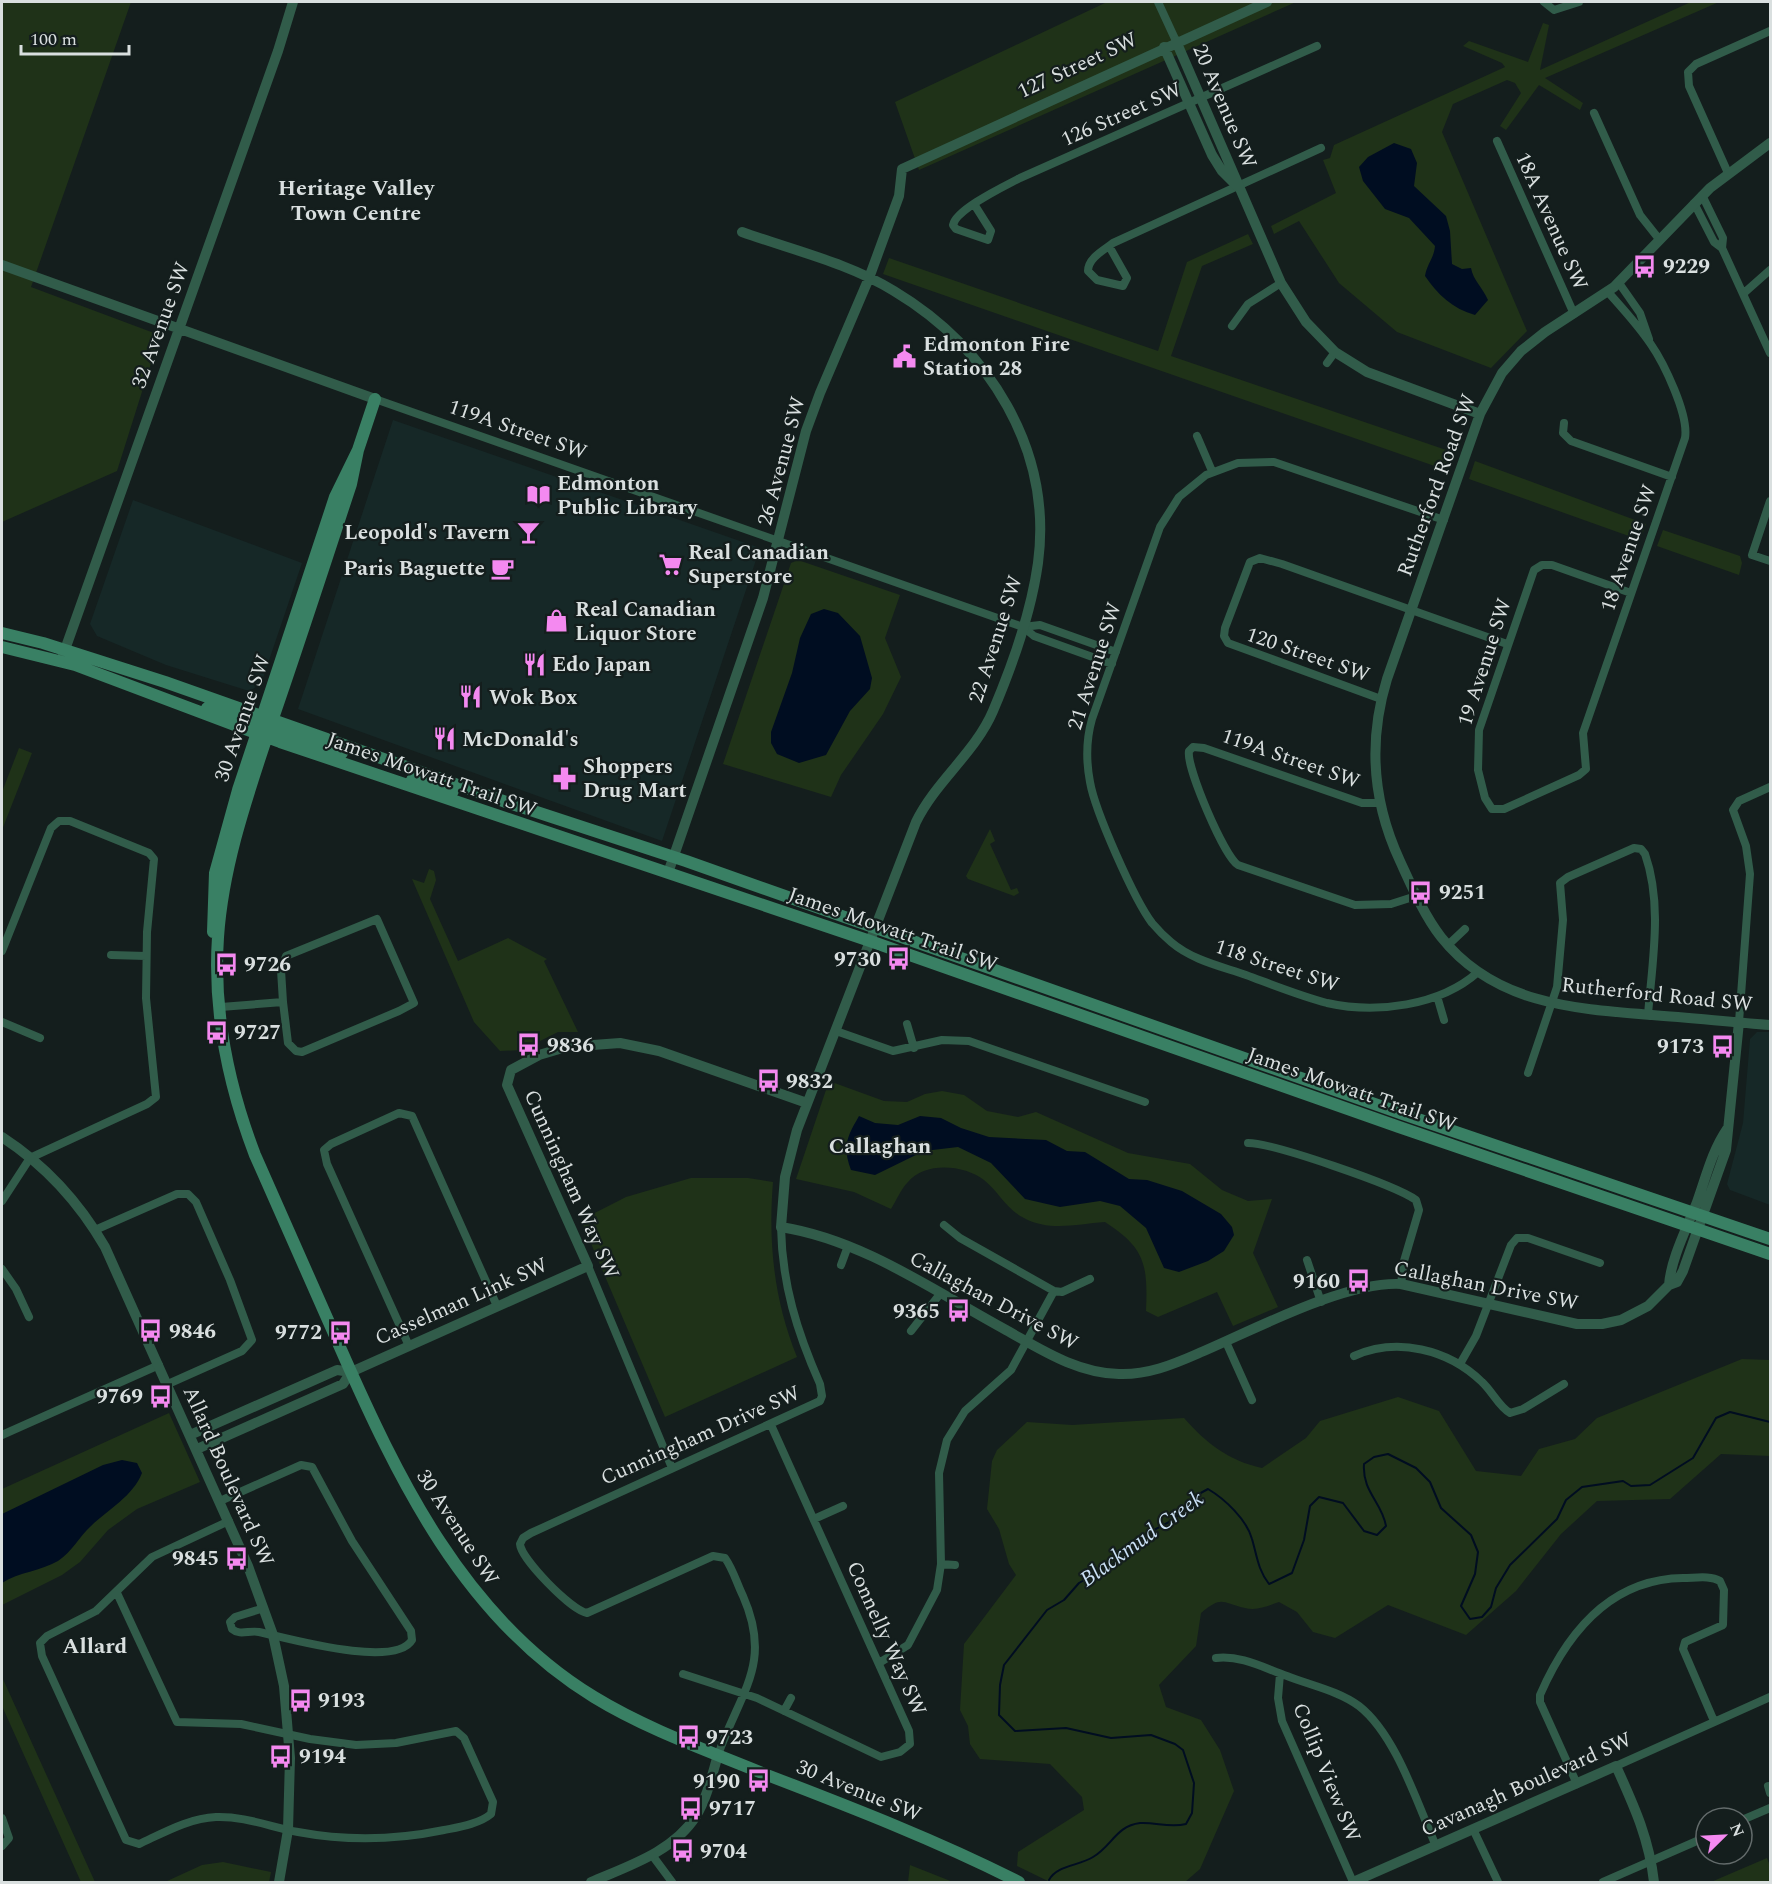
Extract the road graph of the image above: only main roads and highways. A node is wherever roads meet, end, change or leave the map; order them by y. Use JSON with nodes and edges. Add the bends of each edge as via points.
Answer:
{"nodes":[{"id":1,"x":375,"y":399,"type":"road end"},
{"id":2,"x":2,"y":633,"type":"edge"},
{"id":3,"x":2,"y":647,"type":"edge"},
{"id":4,"x":63,"y":655,"type":"junction"},
{"id":5,"x":265,"y":727,"type":"junction"},
{"id":6,"x":343,"y":764,"type":"junction"},
{"id":7,"x":469,"y":789,"type":"junction"},
{"id":8,"x":463,"y":805,"type":"junction"},
{"id":9,"x":581,"y":827,"type":"junction"},
{"id":10,"x":668,"y":873,"type":"junction"},
{"id":11,"x":747,"y":883,"type":"junction"},
{"id":12,"x":1770,"y":1239,"type":"edge"},
{"id":13,"x":1770,"y":1254,"type":"edge"},
{"id":14,"x":1019,"y":1882,"type":"edge"}],
"edges":[{"from":1,"to":5,"type":"main road","name":"30 Avenue SW","via":[[351,484]]},
{"from":2,"to":4,"type":"main road","name":"James Mowatt Trail SW"},
{"from":3,"to":4,"type":"main road","name":"James Mowatt Trail SW"},
{"from":4,"to":5,"type":"main road","name":"James Mowatt Trail SW"},
{"from":4,"to":5,"type":"main road","name":"James Mowatt Trail SW","via":[[160,698]]},
{"from":5,"to":6,"type":"main road","name":"James Mowatt Trail SW"},
{"from":5,"to":7,"type":"main road","name":"James Mowatt Trail SW","via":[[385,759]]},
{"from":5,"to":14,"type":"main road","name":"30 Avenue SW","via":[[225,884],[218,938],[221,1007],[230,1075],[248,1138],[378,1434],[457,1568],[488,1607],[547,1664],[594,1697],[645,1724],[921,1836]]},
{"from":6,"to":7,"type":"main road","via":[[458,792]]},
{"from":6,"to":8,"type":"main road","name":"James Mowatt Trail SW"},
{"from":7,"to":9,"type":"main road","name":"James Mowatt Trail SW"},
{"from":8,"to":9,"type":"main road","via":[[475,802]]},
{"from":8,"to":10,"type":"main road","name":"James Mowatt Trail SW"},
{"from":9,"to":11,"type":"main road","name":"James Mowatt Trail SW"},
{"from":10,"to":11,"type":"main road","via":[[682,870],[725,882]]},
{"from":10,"to":13,"type":"main road","name":"James Mowatt Trail SW"},
{"from":11,"to":12,"type":"main road","name":"James Mowatt Trail SW","via":[[1392,1111]]}]}
